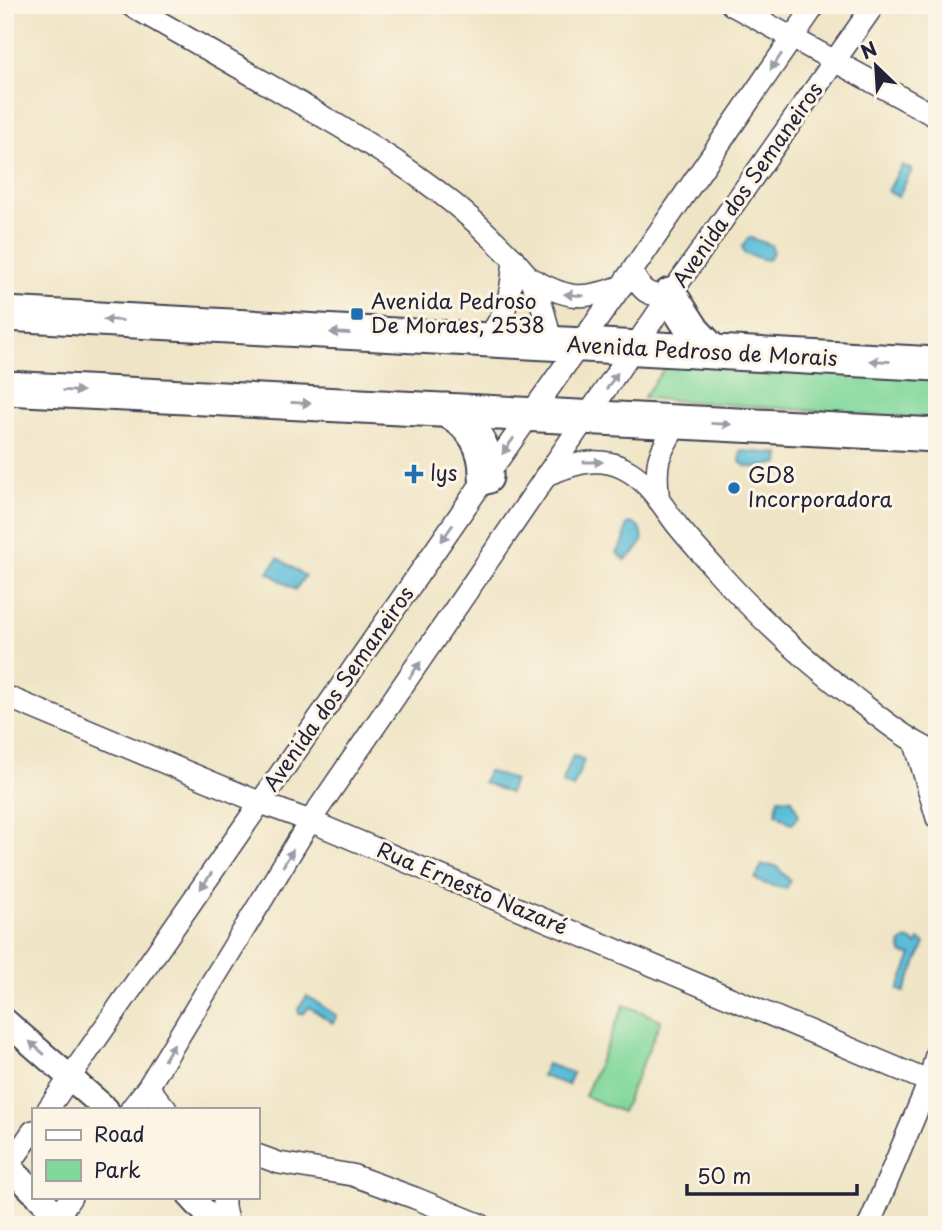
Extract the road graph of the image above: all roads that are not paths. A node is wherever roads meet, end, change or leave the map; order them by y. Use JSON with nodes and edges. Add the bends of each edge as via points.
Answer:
{"nodes":[{"id":1,"x":130,"y":5,"type":"edge"},
{"id":2,"x":732,"y":5,"type":"edge"},
{"id":3,"x":815,"y":5,"type":"edge"},
{"id":4,"x":874,"y":5,"type":"edge"},
{"id":5,"x":792,"y":38,"type":"junction"},
{"id":6,"x":835,"y":62,"type":"junction"},
{"id":7,"x":937,"y":117,"type":"edge"},
{"id":8,"x":514,"y":259,"type":"junction"},
{"id":9,"x":528,"y":277,"type":"junction"},
{"id":10,"x":627,"y":278,"type":"junction"},
{"id":11,"x":670,"y":295,"type":"junction"},
{"id":12,"x":5,"y":314,"type":"edge"},
{"id":13,"x":485,"y":341,"type":"junction"},
{"id":14,"x":565,"y":345,"type":"junction"},
{"id":15,"x":634,"y":348,"type":"junction"},
{"id":16,"x":713,"y":352,"type":"junction"},
{"id":17,"x":937,"y":364,"type":"edge"},
{"id":18,"x":5,"y":388,"type":"edge"},
{"id":19,"x":446,"y":410,"type":"junction"},
{"id":20,"x":531,"y":414,"type":"junction"},
{"id":21,"x":587,"y":417,"type":"junction"},
{"id":22,"x":678,"y":422,"type":"junction"},
{"id":23,"x":937,"y":435,"type":"edge"},
{"id":24,"x":546,"y":475,"type":"junction"},
{"id":25,"x":486,"y":477,"type":"junction"},
{"id":26,"x":659,"y":501,"type":"junction"},
{"id":27,"x":5,"y":696,"type":"edge"},
{"id":28,"x":915,"y":743,"type":"junction"},
{"id":29,"x":937,"y":753,"type":"edge"},
{"id":30,"x":261,"y":803,"type":"junction"},
{"id":31,"x":937,"y":818,"type":"edge"},
{"id":32,"x":310,"y":821,"type":"junction"},
{"id":33,"x":5,"y":1021,"type":"edge"},
{"id":34,"x":937,"y":1051,"type":"edge"},
{"id":35,"x":70,"y":1077,"type":"junction"},
{"id":36,"x":933,"y":1083,"type":"edge"},
{"id":37,"x":148,"y":1087,"type":"junction"},
{"id":38,"x":49,"y":1108,"type":"edge"},
{"id":39,"x":105,"y":1108,"type":"edge"},
{"id":40,"x":132,"y":1108,"type":"edge"},
{"id":41,"x":165,"y":1108,"type":"edge"},
{"id":42,"x":32,"y":1132,"type":"edge"},
{"id":43,"x":259,"y":1156,"type":"edge"},
{"id":44,"x":279,"y":1163,"type":"junction"},
{"id":45,"x":6,"y":1167,"type":"edge"},
{"id":46,"x":259,"y":1168,"type":"edge"},
{"id":47,"x":32,"y":1190,"type":"edge"},
{"id":48,"x":40,"y":1198,"type":"edge"},
{"id":49,"x":192,"y":1198,"type":"edge"},
{"id":50,"x":224,"y":1198,"type":"edge"},
{"id":51,"x":62,"y":1216,"type":"edge"},
{"id":52,"x":217,"y":1225,"type":"edge"},
{"id":53,"x":228,"y":1225,"type":"edge"},
{"id":54,"x":481,"y":1225,"type":"edge"},
{"id":55,"x":869,"y":1225,"type":"edge"}],
"edges":[{"from":1,"to":8,"type":"street","via":[[371,145],[433,187]]},
{"from":2,"to":5,"type":"street"},
{"from":3,"to":5,"type":"street","name":"Avenida dos Semaneiros"},
{"from":4,"to":6,"type":"street","name":"Avenida dos Semaneiros"},
{"from":5,"to":6,"type":"street"},
{"from":5,"to":10,"type":"street","name":"Avenida dos Semaneiros","one_way":true},
{"from":6,"to":7,"type":"street"},
{"from":6,"to":11,"type":"street","name":"Avenida dos Semaneiros"},
{"from":8,"to":9,"type":"street"},
{"from":8,"to":13,"type":"street","via":[[505,312]]},
{"from":10,"to":9,"type":"street","one_way":true,"via":[[591,296],[576,296]]},
{"from":9,"to":14,"type":"street"},
{"from":10,"to":11,"type":"street","name":"Avenida dos Semaneiros","via":[[655,296]]},
{"from":10,"to":14,"type":"street","name":"Avenida dos Semaneiros"},
{"from":11,"to":15,"type":"street","name":"Avenida dos Semaneiros"},
{"from":11,"to":16,"type":"highway"},
{"from":13,"to":12,"type":"highway","name":"Avenida Pedroso de Morais","one_way":true},
{"from":13,"to":14,"type":"highway","name":"Avenida Pedroso de Morais"},
{"from":14,"to":15,"type":"highway","name":"Avenida Pedroso de Morais"},
{"from":14,"to":20,"type":"street","name":"Avenida dos Semaneiros"},
{"from":15,"to":16,"type":"highway","name":"Avenida Pedroso de Morais"},
{"from":21,"to":15,"type":"street","name":"Avenida dos Semaneiros","one_way":true},
{"from":17,"to":16,"type":"highway","name":"Avenida Pedroso de Morais","one_way":true},
{"from":18,"to":19,"type":"highway","one_way":true},
{"from":19,"to":20,"type":"highway"},
{"from":19,"to":25,"type":"highway","via":[[474,434],[484,455]]},
{"from":20,"to":21,"type":"highway"},
{"from":20,"to":25,"type":"street","name":"Avenida dos Semaneiros","one_way":true},
{"from":21,"to":22,"type":"highway"},
{"from":21,"to":24,"type":"street","name":"Avenida dos Semaneiros"},
{"from":22,"to":23,"type":"highway","one_way":true},
{"from":22,"to":26,"type":"street","via":[[657,463]]},
{"from":24,"to":26,"type":"street","one_way":true,"via":[[585,461],[602,461],[640,477]]},
{"from":32,"to":24,"type":"street","name":"Avenida dos Semaneiros","one_way":true},
{"from":25,"to":30,"type":"street","name":"Avenida dos Semaneiros","one_way":true},
{"from":26,"to":28,"type":"street","via":[[717,571],[785,639],[825,676]]},
{"from":27,"to":30,"type":"street","name":"Rua Ernesto Nazaré"},
{"from":28,"to":29,"type":"street"},
{"from":28,"to":31,"type":"street"},
{"from":30,"to":32,"type":"street","name":"Rua Ernesto Nazaré"},
{"from":30,"to":35,"type":"street","name":"Avenida dos Semaneiros","one_way":true},
{"from":32,"to":36,"type":"street","name":"Rua Ernesto Nazaré"},
{"from":37,"to":32,"type":"street","name":"Avenida dos Semaneiros","one_way":true},
{"from":35,"to":33,"type":"street","one_way":true},
{"from":34,"to":36,"type":"street"},
{"from":35,"to":38,"type":"street","name":"Avenida dos Semaneiros"},
{"from":35,"to":39,"type":"street"},
{"from":36,"to":55,"type":"street"},
{"from":37,"to":40,"type":"street","name":"Avenida dos Semaneiros"},
{"from":37,"to":41,"type":"street"},
{"from":42,"to":45,"type":"street"},
{"from":43,"to":44,"type":"street"},
{"from":44,"to":46,"type":"street"},
{"from":44,"to":54,"type":"street","via":[[352,1175]]},
{"from":45,"to":47,"type":"street"},
{"from":48,"to":51,"type":"street"},
{"from":49,"to":52,"type":"street"},
{"from":50,"to":53,"type":"street"}]}
